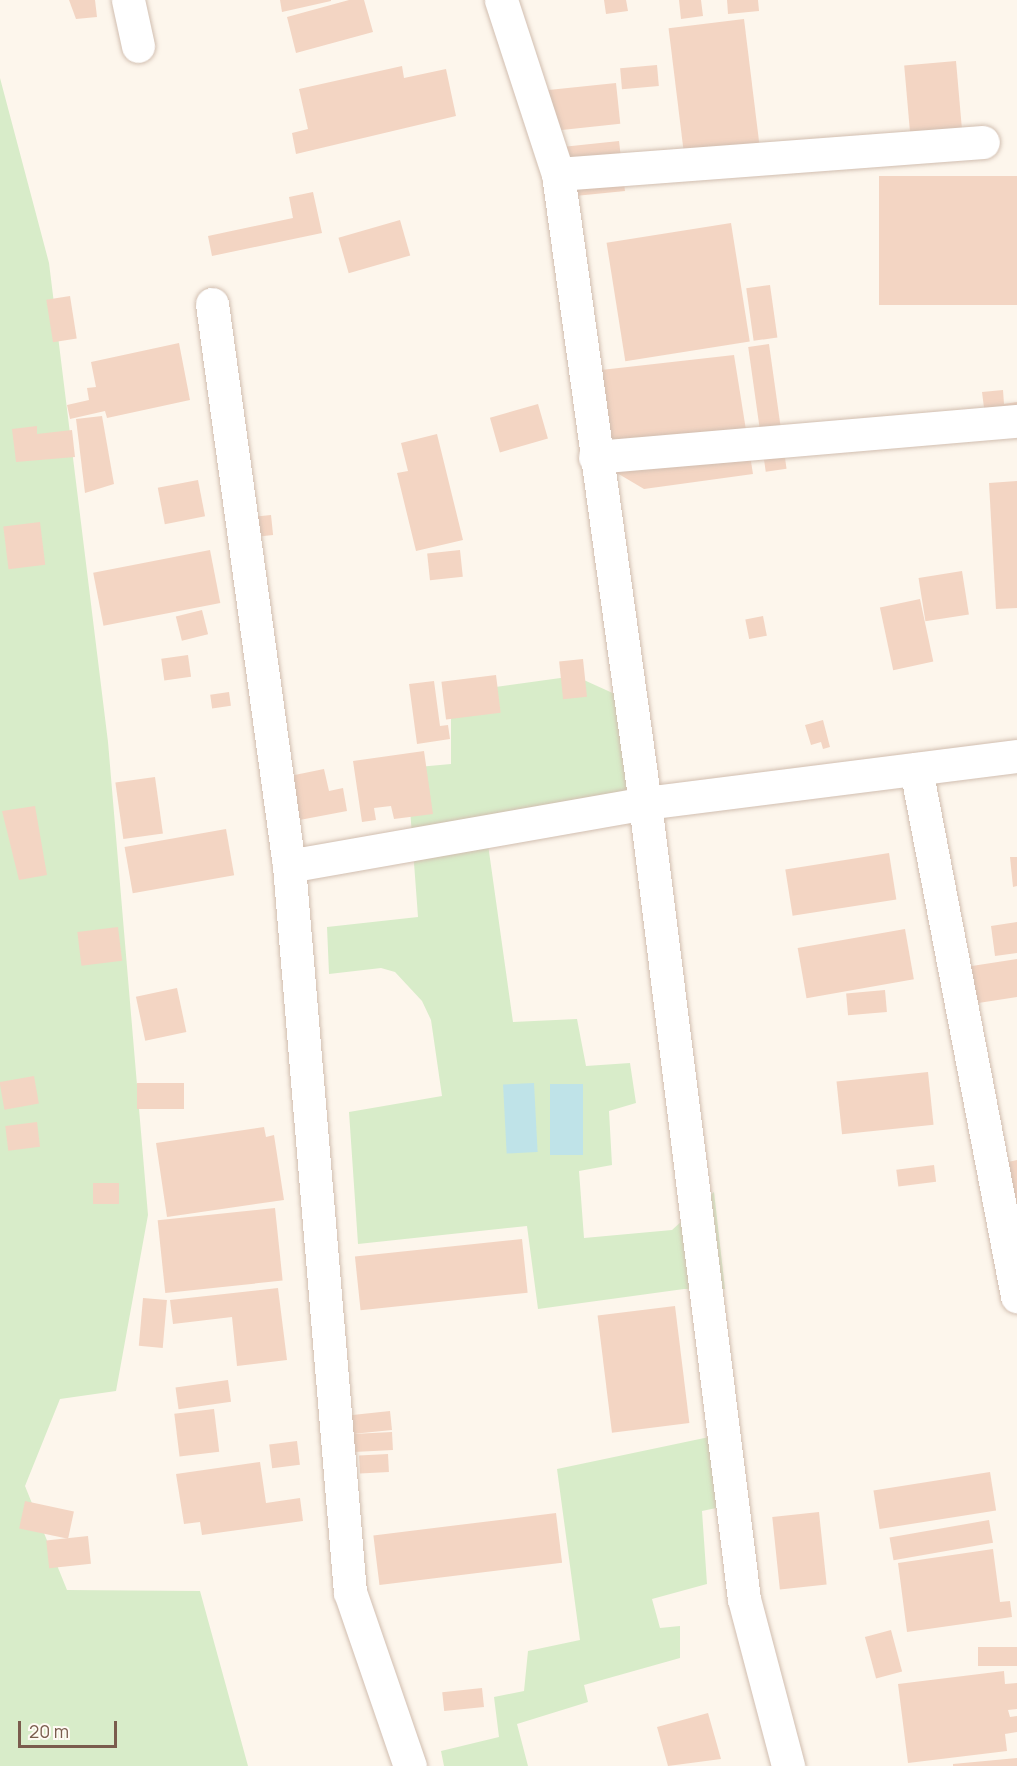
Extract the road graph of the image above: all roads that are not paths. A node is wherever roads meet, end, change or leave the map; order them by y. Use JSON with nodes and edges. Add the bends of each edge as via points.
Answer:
{"nodes":[{"id":1,"x":128,"y":0,"type":"edge"},
{"id":2,"x":501,"y":0,"type":"edge"},
{"id":3,"x":138,"y":46,"type":"dead end"},
{"id":4,"x":983,"y":142,"type":"dead end"},
{"id":5,"x":558,"y":174,"type":"junction"},
{"id":6,"x":212,"y":304,"type":"dead end"},
{"id":7,"x":1017,"y":421,"type":"edge"},
{"id":8,"x":595,"y":457,"type":"junction"},
{"id":9,"x":1017,"y":756,"type":"edge"},
{"id":10,"x":916,"y":770,"type":"junction"},
{"id":11,"x":645,"y":803,"type":"junction"},
{"id":12,"x":290,"y":866,"type":"junction"},
{"id":13,"x":1017,"y":1296,"type":"edge"},
{"id":14,"x":410,"y":1766,"type":"edge"},
{"id":15,"x":788,"y":1766,"type":"edge"}],
"edges":[{"from":1,"to":3,"type":"street"},
{"from":2,"to":5,"type":"street"},
{"from":4,"to":5,"type":"street"},
{"from":5,"to":8,"type":"street"},
{"from":6,"to":12,"type":"street"},
{"from":7,"to":8,"type":"street"},
{"from":8,"to":11,"type":"street"},
{"from":9,"to":10,"type":"street"},
{"from":10,"to":11,"type":"street"},
{"from":10,"to":13,"type":"street"},
{"from":11,"to":12,"type":"street"},
{"from":11,"to":15,"type":"street","via":[[744,1599]]},
{"from":12,"to":14,"type":"street","via":[[350,1592]]}]}
